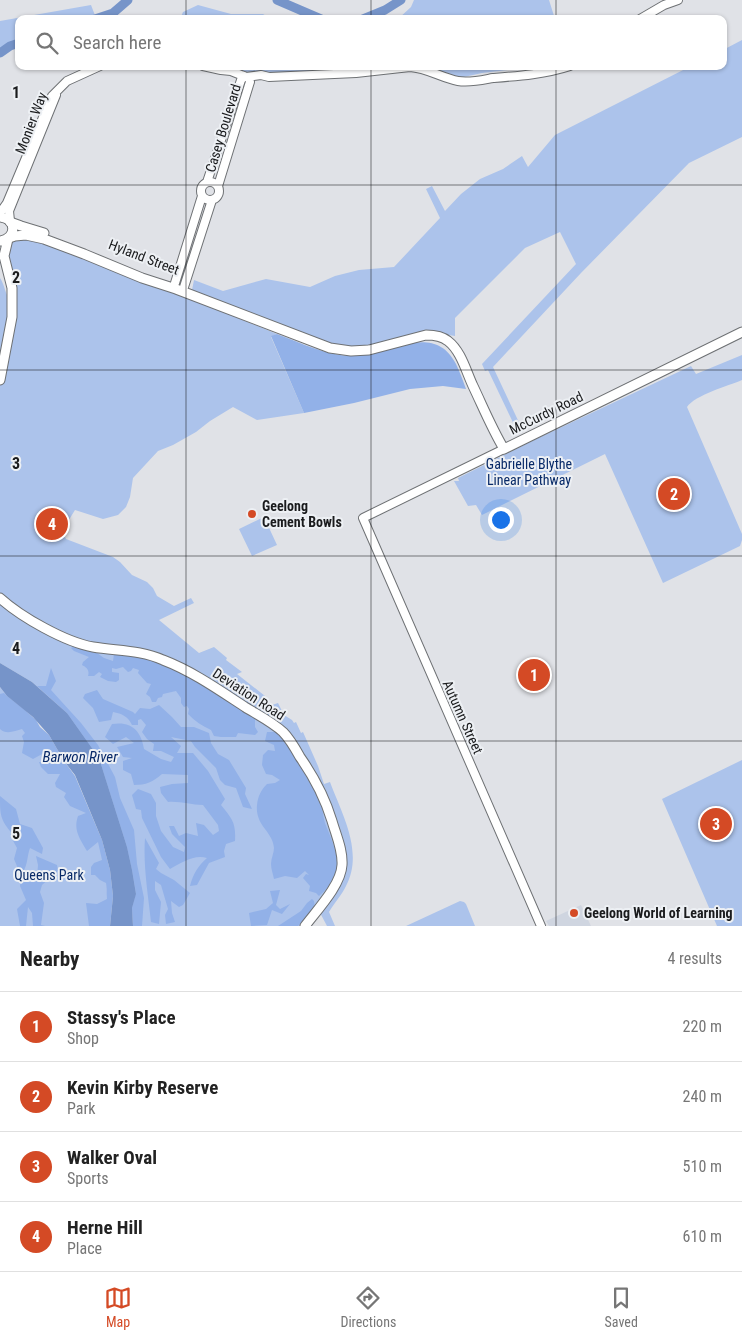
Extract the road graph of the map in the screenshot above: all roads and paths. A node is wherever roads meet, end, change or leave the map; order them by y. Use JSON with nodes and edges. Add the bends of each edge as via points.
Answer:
{"nodes":[{"id":1,"x":678,"y":0,"type":"edge"},
{"id":2,"x":647,"y":15,"type":"edge"},
{"id":3,"x":91,"y":70,"type":"edge"},
{"id":4,"x":221,"y":70,"type":"edge"},
{"id":5,"x":383,"y":70,"type":"edge"},
{"id":6,"x":426,"y":70,"type":"edge"},
{"id":7,"x":560,"y":70,"type":"edge"},
{"id":8,"x":246,"y":79,"type":"junction"},
{"id":9,"x":34,"y":145,"type":"junction"},
{"id":10,"x":207,"y":182,"type":"junction"},
{"id":11,"x":218,"y":186,"type":"junction"},
{"id":12,"x":202,"y":196,"type":"junction"},
{"id":13,"x":212,"y":200,"type":"junction"},
{"id":14,"x":0,"y":215,"type":"edge"},
{"id":15,"x":10,"y":221,"type":"junction"},
{"id":16,"x":6,"y":239,"type":"edge"},
{"id":17,"x":0,"y":262,"type":"edge"},
{"id":18,"x":179,"y":287,"type":"junction"},
{"id":19,"x":12,"y":302,"type":"junction"},
{"id":20,"x":266,"y":324,"type":"junction"},
{"id":21,"x":742,"y":332,"type":"edge"},
{"id":22,"x":0,"y":380,"type":"edge"},
{"id":23,"x":504,"y":449,"type":"junction"},
{"id":24,"x":363,"y":518,"type":"joint"},
{"id":25,"x":0,"y":598,"type":"edge"},
{"id":26,"x":305,"y":926,"type":"edge"},
{"id":27,"x":541,"y":926,"type":"edge"}],
"edges":[{"from":1,"to":2,"type":"street"},
{"from":3,"to":9,"type":"street","name":"Monier Way","via":[[57,90]]},
{"from":4,"to":8,"type":"street"},
{"from":5,"to":8,"type":"street","via":[[261,75]]},
{"from":6,"to":7,"type":"street","via":[[466,81]]},
{"from":8,"to":10,"type":"street","name":"Casey Boulevard"},
{"from":8,"to":11,"type":"street","name":"Casey Boulevard"},
{"from":9,"to":14,"type":"street","name":"Monier Way"},
{"from":9,"to":15,"type":"street","name":"Monier Way","via":[[9,211]]},
{"from":10,"to":11,"type":"street"},
{"from":10,"to":12,"type":"street","via":[[201,189]]},
{"from":11,"to":13,"type":"street","via":[[218,195]]},
{"from":12,"to":13,"type":"street"},
{"from":12,"to":18,"type":"street"},
{"from":13,"to":18,"type":"street"},
{"from":14,"to":15,"type":"main road","name":"Hyland Street"},
{"from":15,"to":16,"type":"main road","via":[[13,230]]},
{"from":15,"to":18,"type":"main road","name":"Hyland Street"},
{"from":16,"to":18,"type":"main road","name":"Hyland Street","via":[[21,235],[37,236],[142,278]]},
{"from":16,"to":19,"type":"main road","via":[[4,256]]},
{"from":17,"to":19,"type":"main road"},
{"from":18,"to":20,"type":"main road","name":"Hyland Street"},
{"from":18,"to":20,"type":"main road","name":"Hyland Street","via":[[244,311]]},
{"from":19,"to":22,"type":"main road"},
{"from":20,"to":23,"type":"main road","name":"Hyland Street","via":[[330,348],[352,351],[378,348],[426,335],[448,340],[462,361]]},
{"from":21,"to":23,"type":"main road","name":"McCurdy Road"},
{"from":23,"to":24,"type":"street","name":"McCurdy Road"},
{"from":24,"to":27,"type":"street","name":"Autumn Street"},
{"from":25,"to":26,"type":"main road","name":"Deviation Road","via":[[19,614],[73,641],[163,659],[226,694],[283,733],[315,780],[330,812],[342,855],[338,878]]}]}
